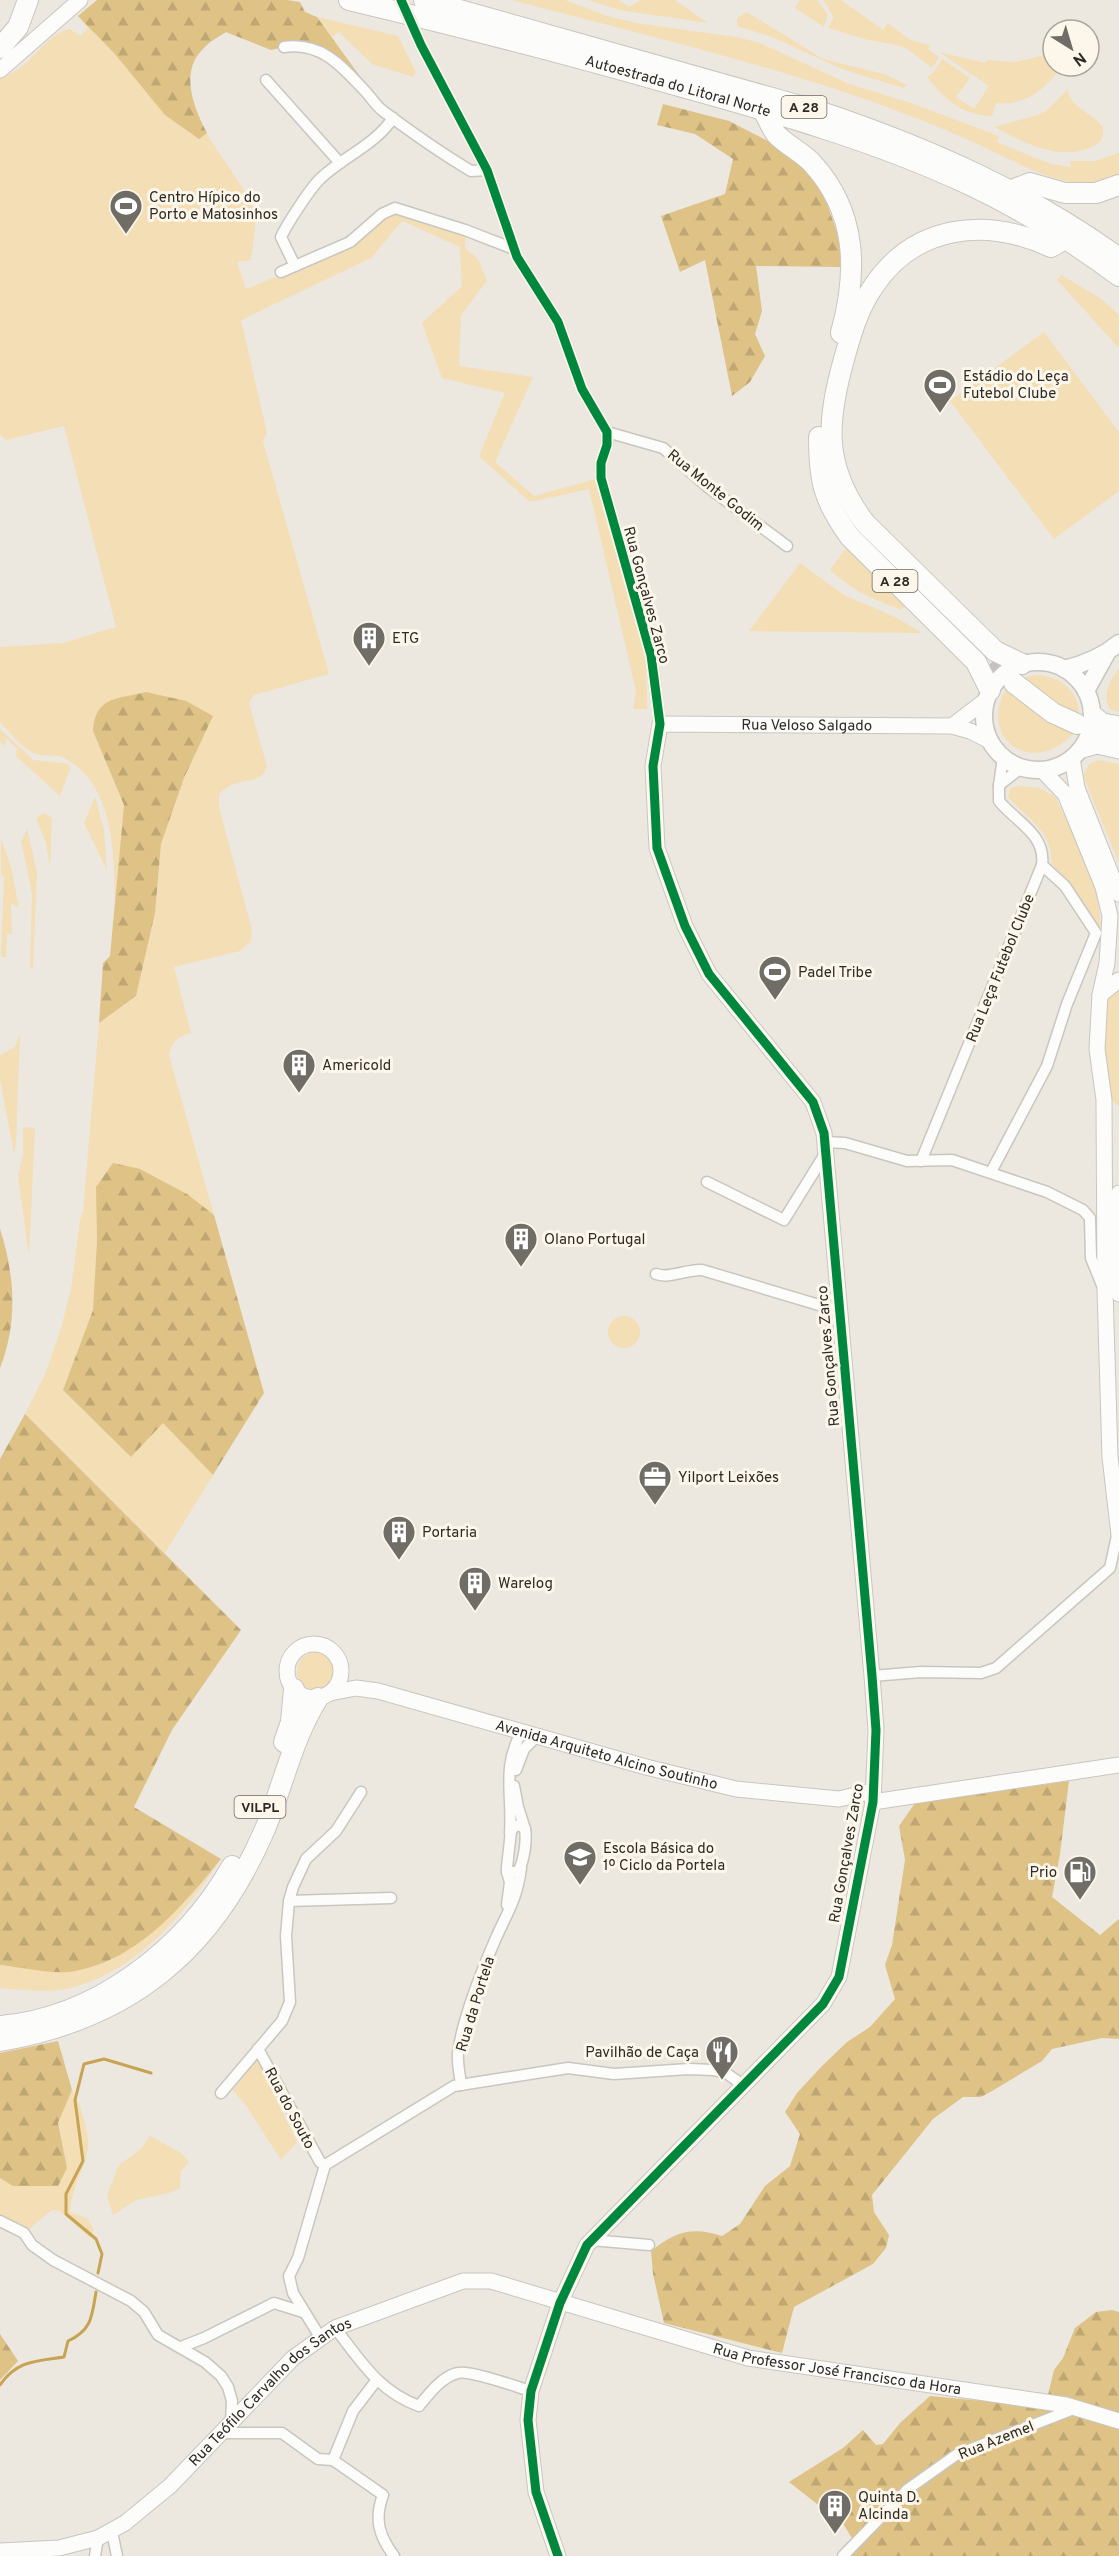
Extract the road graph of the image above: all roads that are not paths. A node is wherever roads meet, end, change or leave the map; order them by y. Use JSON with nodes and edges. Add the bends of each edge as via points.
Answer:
{"nodes":[{"id":1,"x":28,"y":0,"type":"edge"},
{"id":2,"x":80,"y":0,"type":"edge"},
{"id":3,"x":349,"y":0,"type":"edge"},
{"id":4,"x":401,"y":0,"type":"edge"},
{"id":5,"x":423,"y":0,"type":"edge"},
{"id":6,"x":284,"y":47,"type":"dead end"},
{"id":7,"x":0,"y":48,"type":"edge"},
{"id":8,"x":0,"y":70,"type":"edge"},
{"id":9,"x":266,"y":80,"type":"dead end"},
{"id":10,"x":763,"y":110,"type":"junction"},
{"id":11,"x":393,"y":118,"type":"junction"},
{"id":12,"x":340,"y":163,"type":"junction"},
{"id":13,"x":487,"y":170,"type":"junction"},
{"id":14,"x":1119,"y":185,"type":"edge"},
{"id":15,"x":1012,"y":190,"type":"junction"},
{"id":16,"x":1065,"y":239,"type":"junction"},
{"id":17,"x":514,"y":249,"type":"junction"},
{"id":18,"x":1119,"y":258,"type":"edge"},
{"id":19,"x":295,"y":266,"type":"junction"},
{"id":20,"x":281,"y":272,"type":"dead end"},
{"id":21,"x":1119,"y":276,"type":"edge"},
{"id":22,"x":607,"y":432,"type":"junction"},
{"id":23,"x":821,"y":461,"type":"junction"},
{"id":24,"x":787,"y":546,"type":"dead end"},
{"id":25,"x":1113,"y":648,"type":"edge"},
{"id":26,"x":992,"y":662,"type":"tunnel mouth"},
{"id":27,"x":1022,"y":664,"type":"junction"},
{"id":28,"x":1064,"y":669,"type":"junction"},
{"id":29,"x":1014,"y":683,"type":"tunnel mouth"},
{"id":30,"x":1086,"y":691,"type":"junction"},
{"id":31,"x":988,"y":695,"type":"junction"},
{"id":32,"x":1084,"y":718,"type":"junction"},
{"id":33,"x":660,"y":724,"type":"junction"},
{"id":34,"x":952,"y":726,"type":"junction"},
{"id":35,"x":1114,"y":731,"type":"edge"},
{"id":36,"x":990,"y":741,"type":"junction"},
{"id":37,"x":1119,"y":751,"type":"edge"},
{"id":38,"x":1075,"y":754,"type":"junction"},
{"id":39,"x":1003,"y":758,"type":"junction"},
{"id":40,"x":1022,"y":768,"type":"junction"},
{"id":41,"x":1042,"y":770,"type":"junction"},
{"id":42,"x":999,"y":785,"type":"junction"},
{"id":43,"x":1042,"y":865,"type":"junction"},
{"id":44,"x":1119,"y":894,"type":"edge"},
{"id":45,"x":1119,"y":980,"type":"edge"},
{"id":46,"x":1100,"y":996,"type":"junction"},
{"id":47,"x":1104,"y":1100,"type":"junction"},
{"id":48,"x":1119,"y":1113,"type":"edge"},
{"id":49,"x":825,"y":1148,"type":"junction"},
{"id":50,"x":921,"y":1161,"type":"junction"},
{"id":51,"x":991,"y":1172,"type":"junction"},
{"id":52,"x":707,"y":1182,"type":"dead end"},
{"id":53,"x":1119,"y":1197,"type":"edge"},
{"id":54,"x":1118,"y":1233,"type":"edge"},
{"id":55,"x":656,"y":1274,"type":"dead end"},
{"id":56,"x":1112,"y":1292,"type":"edge"},
{"id":57,"x":839,"y":1311,"type":"junction"},
{"id":58,"x":1119,"y":1533,"type":"edge"},
{"id":59,"x":1114,"y":1571,"type":"edge"},
{"id":60,"x":340,"y":1664,"type":"junction"},
{"id":61,"x":872,"y":1676,"type":"junction"},
{"id":62,"x":294,"y":1689,"type":"junction"},
{"id":63,"x":378,"y":1691,"type":"junction"},
{"id":64,"x":324,"y":1696,"type":"junction"},
{"id":65,"x":498,"y":1724,"type":"junction"},
{"id":66,"x":522,"y":1731,"type":"junction"},
{"id":67,"x":538,"y":1736,"type":"junction"},
{"id":68,"x":514,"y":1748,"type":"junction"},
{"id":69,"x":1119,"y":1765,"type":"edge"},
{"id":70,"x":361,"y":1792,"type":"dead end"},
{"id":71,"x":839,"y":1799,"type":"junction"},
{"id":72,"x":872,"y":1803,"type":"junction"},
{"id":73,"x":525,"y":1829,"type":"junction"},
{"id":74,"x":510,"y":1839,"type":"junction"},
{"id":75,"x":521,"y":1868,"type":"junction"},
{"id":76,"x":507,"y":1872,"type":"junction"},
{"id":77,"x":391,"y":1898,"type":"dead end"},
{"id":78,"x":289,"y":1901,"type":"junction"},
{"id":79,"x":502,"y":1926,"type":"junction"},
{"id":80,"x":0,"y":2026,"type":"edge"},
{"id":81,"x":0,"y":2041,"type":"edge"},
{"id":82,"x":258,"y":2049,"type":"junction"},
{"id":83,"x":461,"y":2085,"type":"junction"},
{"id":84,"x":743,"y":2085,"type":"junction"},
{"id":85,"x":221,"y":2093,"type":"dead end"},
{"id":86,"x":325,"y":2165,"type":"junction"},
{"id":87,"x":0,"y":2221,"type":"edge"},
{"id":88,"x":591,"y":2240,"type":"junction"},
{"id":89,"x":649,"y":2245,"type":"dead end"},
{"id":90,"x":560,"y":2303,"type":"junction"},
{"id":91,"x":303,"y":2312,"type":"junction"},
{"id":92,"x":335,"y":2328,"type":"junction"},
{"id":93,"x":320,"y":2337,"type":"junction"},
{"id":94,"x":181,"y":2347,"type":"junction"},
{"id":95,"x":376,"y":2381,"type":"junction"},
{"id":96,"x":531,"y":2391,"type":"junction"},
{"id":97,"x":1076,"y":2408,"type":"junction"},
{"id":98,"x":1119,"y":2421,"type":"edge"},
{"id":99,"x":227,"y":2428,"type":"junction"},
{"id":100,"x":333,"y":2460,"type":"junction"},
{"id":101,"x":112,"y":2532,"type":"junction"},
{"id":102,"x":98,"y":2538,"type":"junction"},
{"id":103,"x":0,"y":2551,"type":"edge"},
{"id":104,"x":95,"y":2556,"type":"edge"},
{"id":105,"x":117,"y":2556,"type":"edge"},
{"id":106,"x":394,"y":2556,"type":"edge"},
{"id":107,"x":558,"y":2556,"type":"edge"},
{"id":108,"x":843,"y":2556,"type":"edge"}],
"edges":[{"from":1,"to":7,"type":"highway","via":[[18,27]]},
{"from":2,"to":8,"type":"main road"},
{"from":3,"to":10,"type":"highway","name":"Autoestrada do Litoral Norte","number":"A 28","via":[[520,41]]},
{"from":4,"to":13,"type":"street","bridge":true},
{"from":5,"to":15,"type":"highway","name":"Autoestrada do Litoral Norte","number":"A 28","via":[[818,111],[933,152]]},
{"from":6,"to":11,"type":"street","via":[[311,47],[327,56]]},
{"from":9,"to":12,"type":"street"},
{"from":10,"to":16,"type":"highway","name":"Autoestrada do Litoral Norte","number":"A 28","via":[[834,131],[936,170]]},
{"from":10,"to":23,"type":"highway","via":[[777,135],[825,177],[837,197],[850,237],[853,266],[844,322],[823,395]]},
{"from":11,"to":12,"type":"street","via":[[365,148]]},
{"from":11,"to":13,"type":"street","via":[[471,171]]},
{"from":12,"to":19,"type":"street","via":[[312,188],[284,231],[282,237]]},
{"from":13,"to":17,"type":"street"},
{"from":14,"to":15,"type":"highway","via":[[1096,193],[1065,193],[1030,183]]},
{"from":15,"to":18,"type":"highway","name":"Autoestrada do Litoral Norte","number":"A 28"},
{"from":16,"to":21,"type":"highway","name":"Autoestrada do Litoral Norte","number":"A 28"},
{"from":16,"to":27,"type":"highway","via":[[1051,247],[1007,231],[964,230],[928,240],[898,258],[873,286],[860,310],[830,420],[841,485],[865,523],[995,651]]},
{"from":17,"to":19,"type":"street","via":[[395,208],[382,214],[350,242]]},
{"from":17,"to":22,"type":"street","via":[[558,322],[582,389]]},
{"from":19,"to":20,"type":"street"},
{"from":22,"to":24,"type":"street","name":"Rua Monte Godim","via":[[663,448]]},
{"from":22,"to":33,"type":"street","name":"Rua Gonçalves Zarco","via":[[601,478],[651,655]]},
{"from":23,"to":26,"type":"highway","via":[[842,508],[854,523]]},
{"from":23,"to":31,"type":"highway","number":"A 28","via":[[820,477],[834,514],[850,537],[976,662]]},
{"from":25,"to":28,"type":"main road"},
{"from":25,"to":30,"type":"main road"},
{"from":27,"to":28,"type":"main road","via":[[1043,662]]},
{"from":27,"to":31,"type":"main road","via":[[1004,674]]},
{"from":28,"to":30,"type":"main road"},
{"from":29,"to":32,"type":"highway","via":[[1053,713]]},
{"from":30,"to":32,"type":"main road"},
{"from":31,"to":34,"type":"main road"},
{"from":31,"to":36,"type":"main road","via":[[984,721]]},
{"from":32,"to":35,"type":"main road","via":[[1103,721]]},
{"from":32,"to":38,"type":"main road","via":[[1089,732]]},
{"from":33,"to":34,"type":"main road","name":"Rua Veloso Salgado"},
{"from":33,"to":49,"type":"main road","name":"Rua Gonçalves Zarco","via":[[653,766],[657,848],[686,926],[709,974],[813,1102]]},
{"from":34,"to":36,"type":"main road","name":"Rua Veloso Salgado"},
{"from":36,"to":39,"type":"main road"},
{"from":37,"to":38,"type":"main road","via":[[1097,746]]},
{"from":38,"to":41,"type":"main road"},
{"from":38,"to":44,"type":"main road","via":[[1077,788]]},
{"from":39,"to":40,"type":"main road"},
{"from":39,"to":42,"type":"street"},
{"from":40,"to":41,"type":"main road"},
{"from":40,"to":42,"type":"street"},
{"from":41,"to":46,"type":"main road","via":[[1065,794],[1103,887],[1110,916]]},
{"from":42,"to":43,"type":"street","via":[[999,801],[1037,838]]},
{"from":43,"to":50,"type":"street","name":"Rua Leça Futebol Clube"},
{"from":43,"to":51,"type":"street","via":[[1065,886],[1096,933],[1047,1066]]},
{"from":45,"to":46,"type":"main road"},
{"from":46,"to":47,"type":"main road","via":[[1097,1049]]},
{"from":47,"to":48,"type":"main road","via":[[1110,1110]]},
{"from":47,"to":56,"type":"main road"},
{"from":49,"to":50,"type":"street","via":[[845,1143],[907,1161]]},
{"from":49,"to":52,"type":"street","via":[[784,1221]]},
{"from":49,"to":57,"type":"main road","name":"Rua Gonçalves Zarco"},
{"from":50,"to":51,"type":"street","via":[[952,1160]]},
{"from":51,"to":56,"type":"street","via":[[1047,1192],[1087,1213],[1091,1258]]},
{"from":53,"to":54,"type":"main road"},
{"from":54,"to":56,"type":"main road"},
{"from":55,"to":57,"type":"street","via":[[702,1270]]},
{"from":56,"to":58,"type":"main road","via":[[1110,1457]]},
{"from":57,"to":61,"type":"main road","name":"Rua Gonçalves Zarco"},
{"from":58,"to":59,"type":"street"},
{"from":59,"to":61,"type":"street","via":[[989,1671]]},
{"from":60,"to":62,"type":"main road","via":[[324,1646],[311,1644],[298,1649],[287,1671]]},
{"from":60,"to":63,"type":"main road","name":"Avenida Arquiteto Alcino Soutinho","via":[[352,1678]]},
{"from":60,"to":64,"type":"main road","via":[[337,1685]]},
{"from":61,"to":72,"type":"main road","name":"Rua Gonçalves Zarco","via":[[876,1730]]},
{"from":62,"to":64,"type":"main road","via":[[305,1697]]},
{"from":62,"to":80,"type":"highway","number":"VILPL","via":[[291,1722],[253,1825],[227,1876],[171,1943],[99,1998],[62,2014]]},
{"from":63,"to":64,"type":"main road","name":"Avenida Arquiteto Alcino Soutinho","via":[[356,1688]]},
{"from":63,"to":65,"type":"main road","name":"Avenida Arquiteto Alcino Soutinho"},
{"from":64,"to":81,"type":"highway","number":"VILPL","via":[[303,1725],[252,1857],[225,1902],[181,1956],[159,1977],[107,2009],[63,2028]]},
{"from":65,"to":66,"type":"main road","name":"Avenida Arquiteto Alcino Soutinho"},
{"from":65,"to":68,"type":"street"},
{"from":66,"to":67,"type":"main road","name":"Avenida Arquiteto Alcino Soutinho"},
{"from":66,"to":68,"type":"street","name":"Rua da Portela"},
{"from":67,"to":71,"type":"main road","name":"Avenida Arquiteto Alcino Soutinho","via":[[736,1789]]},
{"from":67,"to":73,"type":"street","name":"Rua da Portela","via":[[524,1749],[515,1778],[514,1790]]},
{"from":68,"to":74,"type":"street","name":"Rua da Portela","via":[[508,1785]]},
{"from":69,"to":72,"type":"main road","name":"Avenida Arquiteto Alcino Soutinho"},
{"from":70,"to":78,"type":"street","via":[[336,1831],[306,1859]]},
{"from":71,"to":72,"type":"main road","name":"Avenida Arquiteto Alcino Soutinho"},
{"from":71,"to":72,"type":"main road","name":"Avenida Arquiteto Alcino Soutinho"},
{"from":72,"to":84,"type":"main road","name":"Rua Gonçalves Zarco","via":[[839,1977],[823,2004]]},
{"from":73,"to":74,"type":"street","via":[[515,1826]]},
{"from":73,"to":75,"type":"street","name":"Rua da Portela"},
{"from":74,"to":76,"type":"street","name":"Rua da Portela"},
{"from":75,"to":76,"type":"street","via":[[513,1874]]},
{"from":75,"to":79,"type":"street","name":"Rua da Portela","via":[[518,1890]]},
{"from":76,"to":79,"type":"street","name":"Rua da Portela","via":[[510,1892]]},
{"from":77,"to":78,"type":"street"},
{"from":78,"to":82,"type":"street","via":[[286,1936],[290,2002],[282,2021]]},
{"from":79,"to":83,"type":"street","name":"Rua da Portela","via":[[481,1973],[464,2030],[458,2054]]},
{"from":82,"to":85,"type":"street"},
{"from":82,"to":86,"type":"street","name":"Rua do Souto","via":[[297,2124]]},
{"from":83,"to":84,"type":"street","via":[[568,2068],[614,2074],[689,2068],[726,2073]]},
{"from":83,"to":86,"type":"street"},
{"from":84,"to":88,"type":"main road","name":"Rua Gonçalves Zarco"},
{"from":86,"to":91,"type":"street","via":[[298,2258],[289,2276],[292,2293]]},
{"from":87,"to":94,"type":"street","via":[[24,2233],[53,2260],[131,2301],[144,2312],[158,2335]]},
{"from":88,"to":89,"type":"street"},
{"from":88,"to":90,"type":"main road","name":"Rua Gonçalves Zarco"},
{"from":90,"to":92,"type":"main road","name":"Rua Teófilo Carvalho dos Santos","via":[[491,2281],[463,2281]]},
{"from":90,"to":96,"type":"main road","name":"Rua Gonçalves Zarco"},
{"from":90,"to":97,"type":"main road","name":"Rua Professor José Francisco da Hora","via":[[748,2358]]},
{"from":91,"to":93,"type":"street"},
{"from":91,"to":94,"type":"street","via":[[274,2303]]},
{"from":92,"to":93,"type":"main road","name":"Rua Teófilo Carvalho dos Santos"},
{"from":92,"to":95,"type":"street"},
{"from":93,"to":99,"type":"main road","name":"Rua Teófilo Carvalho dos Santos","via":[[279,2371]]},
{"from":94,"to":99,"type":"street","via":[[205,2362],[228,2387],[231,2401]]},
{"from":95,"to":96,"type":"street","via":[[399,2399],[418,2406],[457,2373]]},
{"from":95,"to":100,"type":"street","via":[[353,2411]]},
{"from":96,"to":107,"type":"main road","name":"Rua Gonçalves Zarco","via":[[528,2420],[536,2492]]},
{"from":97,"to":98,"type":"main road","name":"Rua Professor José Francisco da Hora"},
{"from":97,"to":108,"type":"street","name":"Rua Azemel","via":[[956,2455],[908,2489]]},
{"from":99,"to":100,"type":"street","via":[[282,2433],[318,2459]]},
{"from":99,"to":101,"type":"main road","name":"Rua Teófilo Carvalho dos Santos","via":[[170,2486]]},
{"from":100,"to":106,"type":"street","via":[[383,2495],[377,2510],[378,2521],[385,2544]]},
{"from":101,"to":102,"type":"main road","name":"Rua Teófilo Carvalho dos Santos"},
{"from":101,"to":105,"type":"street"},
{"from":102,"to":103,"type":"main road","name":"Rua Teófilo Carvalho dos Santos","via":[[59,2548]]},
{"from":102,"to":104,"type":"street"}]}
